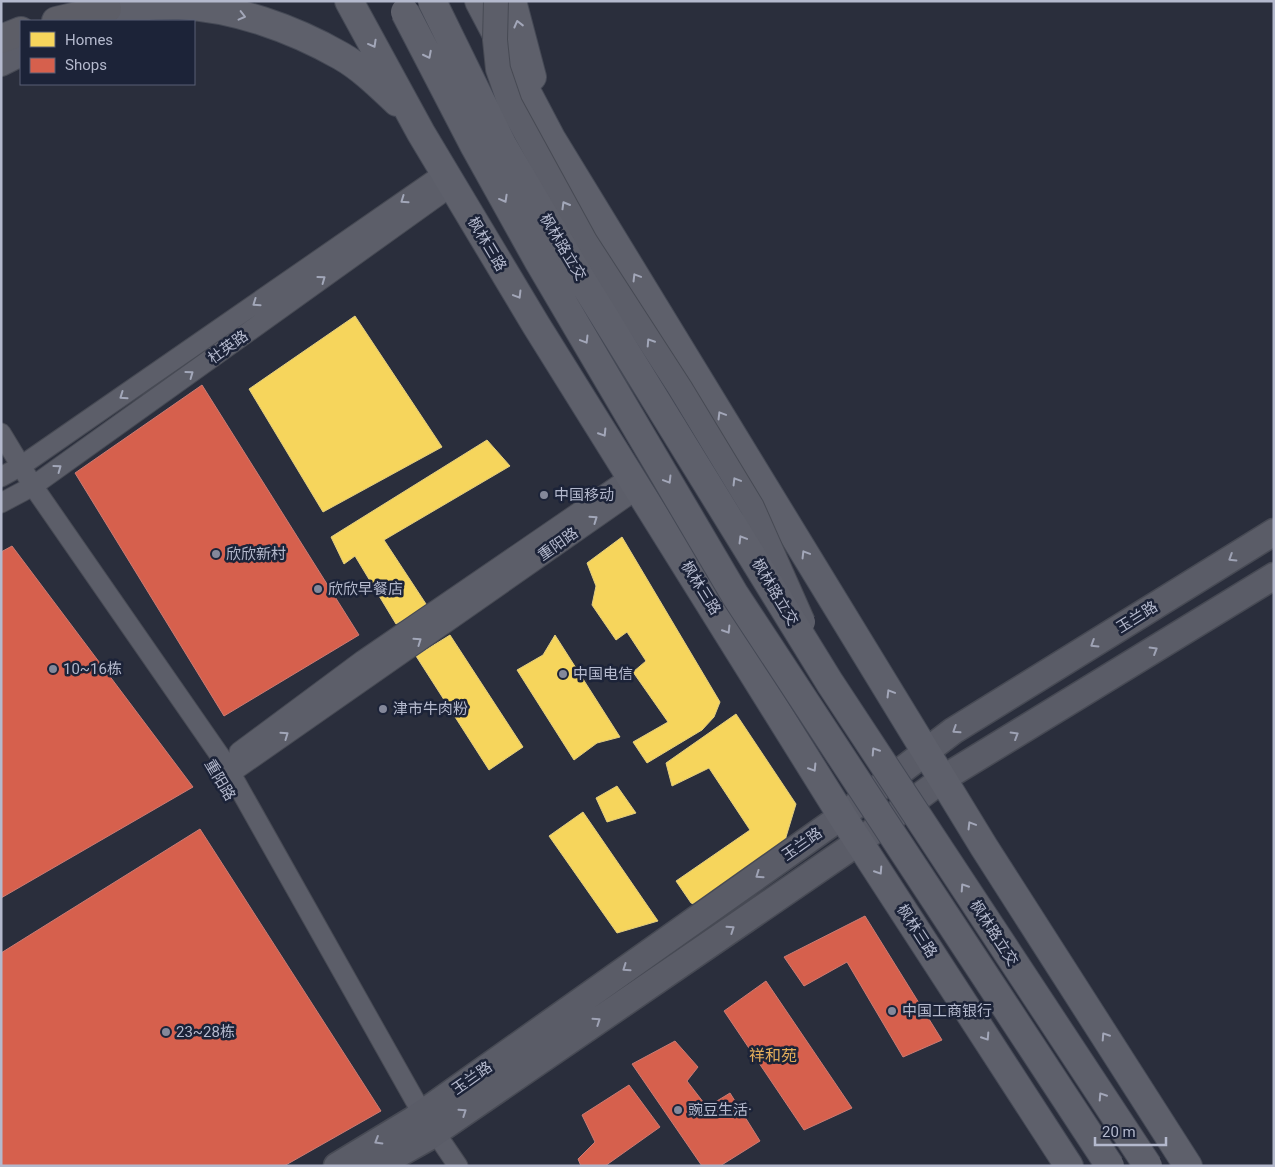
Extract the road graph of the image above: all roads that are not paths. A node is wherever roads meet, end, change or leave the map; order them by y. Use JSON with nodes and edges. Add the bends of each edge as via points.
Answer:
{"nodes":[{"id":1,"x":349,"y":1,"type":"edge"},
{"id":2,"x":400,"y":1,"type":"edge"},
{"id":3,"x":432,"y":1,"type":"edge"},
{"id":4,"x":479,"y":1,"type":"edge"},
{"id":5,"x":496,"y":1,"type":"edge"},
{"id":6,"x":512,"y":1,"type":"edge"},
{"id":7,"x":104,"y":10,"type":"edge"},
{"id":8,"x":60,"y":20,"type":"edge"},
{"id":9,"x":20,"y":30,"type":"edge"},
{"id":10,"x":1,"y":39,"type":"edge"},
{"id":11,"x":20,"y":54,"type":"edge"},
{"id":12,"x":1,"y":64,"type":"edge"},
{"id":13,"x":421,"y":133,"type":"junction"},
{"id":14,"x":551,"y":138,"type":"junction"},
{"id":15,"x":448,"y":179,"type":"junction"},
{"id":16,"x":1,"y":433,"type":"edge"},
{"id":17,"x":1,"y":456,"type":"edge"},
{"id":18,"x":11,"y":472,"type":"edge"},
{"id":19,"x":635,"y":482,"type":"junction"},
{"id":20,"x":28,"y":489,"type":"junction"},
{"id":21,"x":1,"y":503,"type":"edge"},
{"id":22,"x":1274,"y":532,"type":"edge"},
{"id":23,"x":1274,"y":576,"type":"edge"},
{"id":24,"x":830,"y":683,"type":"junction"},
{"id":25,"x":925,"y":751,"type":"junction"},
{"id":26,"x":228,"y":768,"type":"junction"},
{"id":27,"x":944,"y":778,"type":"junction"},
{"id":28,"x":842,"y":816,"type":"junction"},
{"id":29,"x":860,"y":841,"type":"junction"},
{"id":30,"x":424,"y":1125,"type":"junction"},
{"id":31,"x":337,"y":1166,"type":"edge"},
{"id":32,"x":377,"y":1166,"type":"edge"},
{"id":33,"x":445,"y":1166,"type":"edge"},
{"id":34,"x":458,"y":1166,"type":"edge"},
{"id":35,"x":1069,"y":1166,"type":"edge"},
{"id":36,"x":1110,"y":1166,"type":"edge"},
{"id":37,"x":1148,"y":1166,"type":"edge"},
{"id":38,"x":1188,"y":1166,"type":"edge"}],
"edges":[{"from":1,"to":13,"type":"main road","name":"枫林三路","one_way":true},
{"from":2,"to":36,"type":"main road","name":"枫林路立交","one_way":true,"bridge":true,"via":[[534,254],[735,594]]},
{"from":24,"to":3,"type":"main road","name":"枫林路立交","one_way":true,"bridge":true,"via":[[575,269],[502,144]]},
{"from":4,"to":14,"type":"main road"},
{"from":24,"to":5,"type":"street","one_way":true,"bridge":true,"via":[[752,507],[586,241],[510,104],[498,68]]},
{"from":14,"to":6,"type":"main road","one_way":true},
{"from":7,"to":8,"type":"highway"},
{"from":7,"to":13,"type":"main road","one_way":true,"via":[[178,5],[221,10],[264,21],[342,56],[401,106]]},
{"from":9,"to":10,"type":"highway"},
{"from":11,"to":12,"type":"street"},
{"from":13,"to":15,"type":"main road","name":"枫林三路"},
{"from":25,"to":14,"type":"main road","one_way":true},
{"from":15,"to":18,"type":"street","name":"杜英路","one_way":true},
{"from":15,"to":19,"type":"main road","name":"枫林三路","one_way":true},
{"from":20,"to":15,"type":"street","name":"杜英路","one_way":true},
{"from":16,"to":18,"type":"street","name":"重阳路"},
{"from":17,"to":18,"type":"street","name":"重阳路"},
{"from":18,"to":20,"type":"street","name":"重阳路"},
{"from":19,"to":26,"type":"street","name":"重阳路","via":[[363,660]]},
{"from":19,"to":28,"type":"main road","name":"枫林三路","one_way":true},
{"from":20,"to":21,"type":"street","name":"杜英路"},
{"from":20,"to":26,"type":"street","name":"重阳路"},
{"from":20,"to":30,"type":"street","name":"重阳路","via":[[215,768]]},
{"from":22,"to":25,"type":"main road","name":"玉兰路","one_way":true},
{"from":27,"to":23,"type":"main road","name":"玉兰路","one_way":true},
{"from":37,"to":24,"type":"main road","name":"枫林路立交","one_way":true,"bridge":true},
{"from":25,"to":27,"type":"main road"},
{"from":25,"to":28,"type":"main road","name":"玉兰路"},
{"from":26,"to":30,"type":"street","name":"重阳路"},
{"from":27,"to":29,"type":"main road","name":"玉兰路"},
{"from":38,"to":27,"type":"main road","one_way":true,"via":[[984,847]]},
{"from":28,"to":29,"type":"main road","name":"枫林三路"},
{"from":28,"to":30,"type":"main road","name":"玉兰路","one_way":true},
{"from":30,"to":29,"type":"main road","name":"玉兰路","one_way":true},
{"from":29,"to":35,"type":"main road","name":"枫林三路","one_way":true},
{"from":30,"to":31,"type":"main road","name":"玉兰路","one_way":true},
{"from":30,"to":32,"type":"main road","name":"玉兰路"},
{"from":30,"to":33,"type":"street"},
{"from":30,"to":34,"type":"street"}]}
